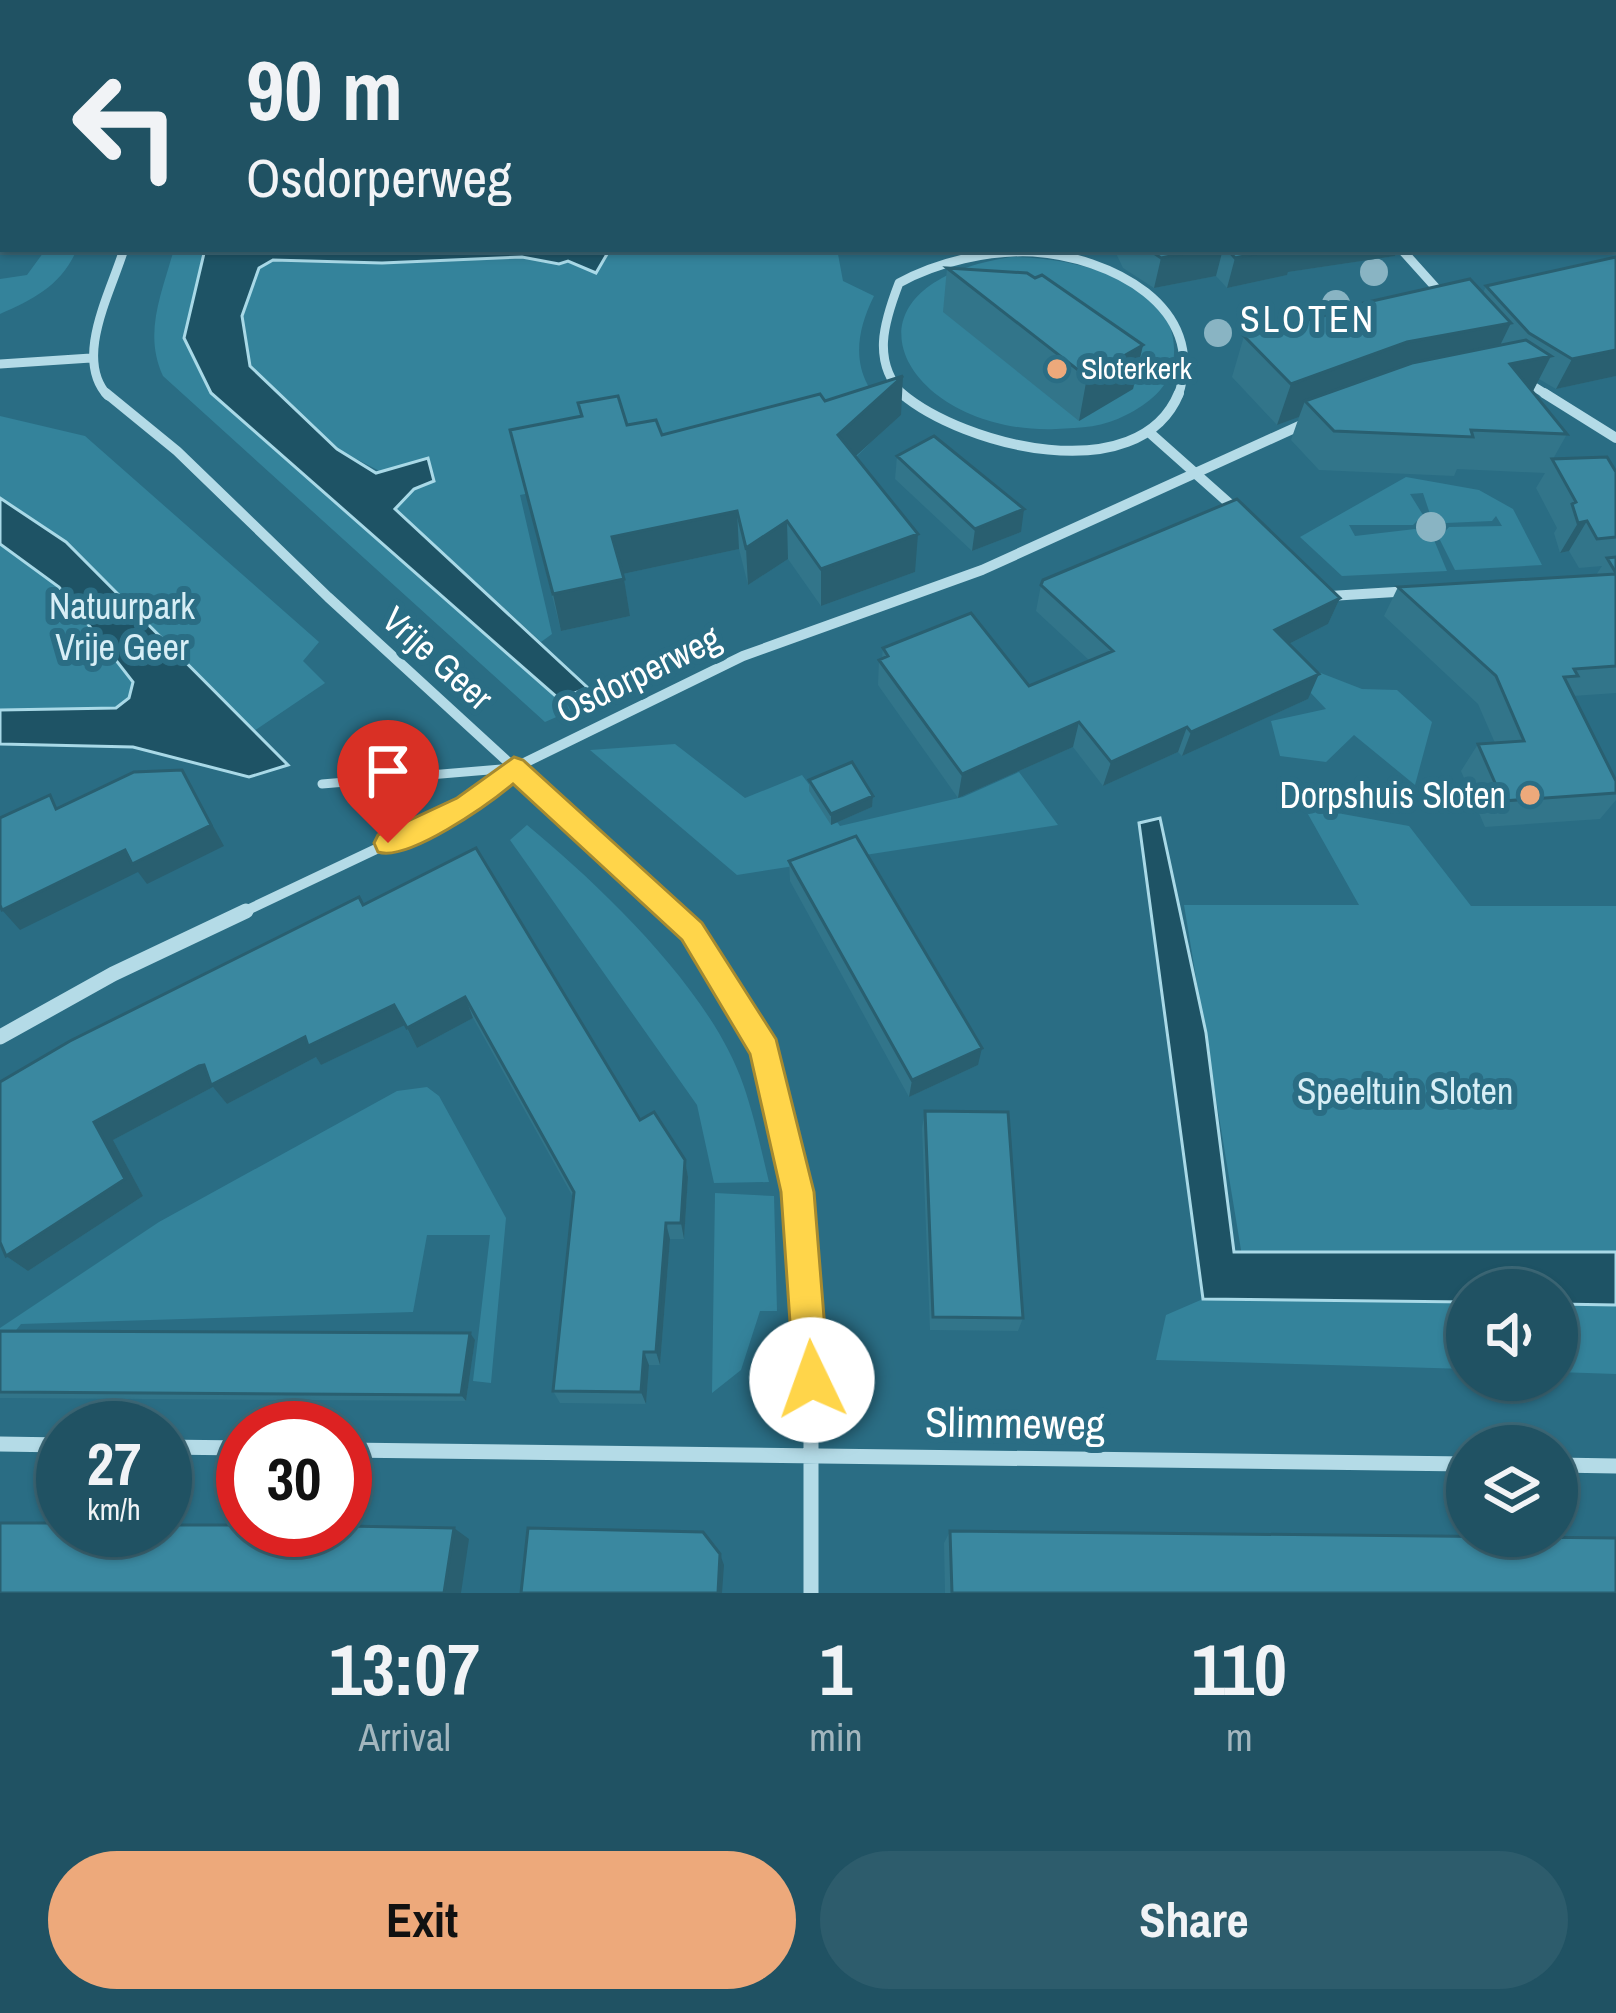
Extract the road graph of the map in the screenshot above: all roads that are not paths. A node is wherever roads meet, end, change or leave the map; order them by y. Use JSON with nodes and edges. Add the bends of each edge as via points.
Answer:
{"nodes":[{"id":1,"x":123,"y":252,"type":"edge"},
{"id":2,"x":1404,"y":252,"type":"edge"},
{"id":3,"x":1451,"y":306,"type":"edge"},
{"id":4,"x":91,"y":358,"type":"junction"},
{"id":5,"x":0,"y":364,"type":"edge"},
{"id":6,"x":1508,"y":370,"type":"edge"},
{"id":7,"x":1323,"y":415,"type":"edge"},
{"id":8,"x":1150,"y":434,"type":"junction"},
{"id":9,"x":1616,"y":438,"type":"edge"},
{"id":10,"x":1195,"y":471,"type":"junction"},
{"id":11,"x":1246,"y":518,"type":"edge"},
{"id":12,"x":1313,"y":580,"type":"edge"},
{"id":13,"x":1416,"y":590,"type":"edge"},
{"id":14,"x":514,"y":768,"type":"junction"},
{"id":15,"x":322,"y":784,"type":"dead end"},
{"id":16,"x":2,"y":1030,"type":"edge"},
{"id":17,"x":0,"y":1444,"type":"edge"},
{"id":18,"x":36,"y":1445,"type":"edge"},
{"id":19,"x":372,"y":1450,"type":"edge"},
{"id":20,"x":814,"y":1453,"type":"junction"},
{"id":21,"x":1446,"y":1464,"type":"edge"},
{"id":22,"x":1578,"y":1465,"type":"edge"},
{"id":23,"x":1616,"y":1466,"type":"edge"},
{"id":24,"x":811,"y":1593,"type":"edge"}],
"edges":[{"from":1,"to":4,"type":"street"},
{"from":2,"to":3,"type":"street"},
{"from":4,"to":5,"type":"street"},
{"from":4,"to":14,"type":"street","name":"Vrije Geer","via":[[98,384],[120,407],[184,457]]},
{"from":6,"to":9,"type":"street"},
{"from":7,"to":10,"type":"street","name":"Osdorperweg"},
{"from":8,"to":8,"type":"street","via":[[1094,450],[1047,448],[976,436],[926,414],[885,368],[881,341],[899,283],[922,268],[1031,252],[1107,269],[1155,296],[1177,321],[1186,358],[1182,388]]},
{"from":8,"to":10,"type":"street"},
{"from":10,"to":11,"type":"street"},
{"from":10,"to":14,"type":"street","name":"Osdorperweg","via":[[982,570],[742,656]]},
{"from":12,"to":13,"type":"street","via":[[1330,596]]},
{"from":14,"to":15,"type":"lane"},
{"from":14,"to":16,"type":"street","name":"Osdorperweg","via":[[466,806]]},
{"from":14,"to":20,"type":"street","name":"Vrije Geer","via":[[692,932],[765,1049],[798,1192]]},
{"from":17,"to":18,"type":"street"},
{"from":19,"to":20,"type":"street","name":"Slimmeweg"},
{"from":20,"to":21,"type":"street","name":"Slimmeweg"},
{"from":20,"to":24,"type":"street","name":"Vrije Geer"},
{"from":22,"to":23,"type":"street"}]}
